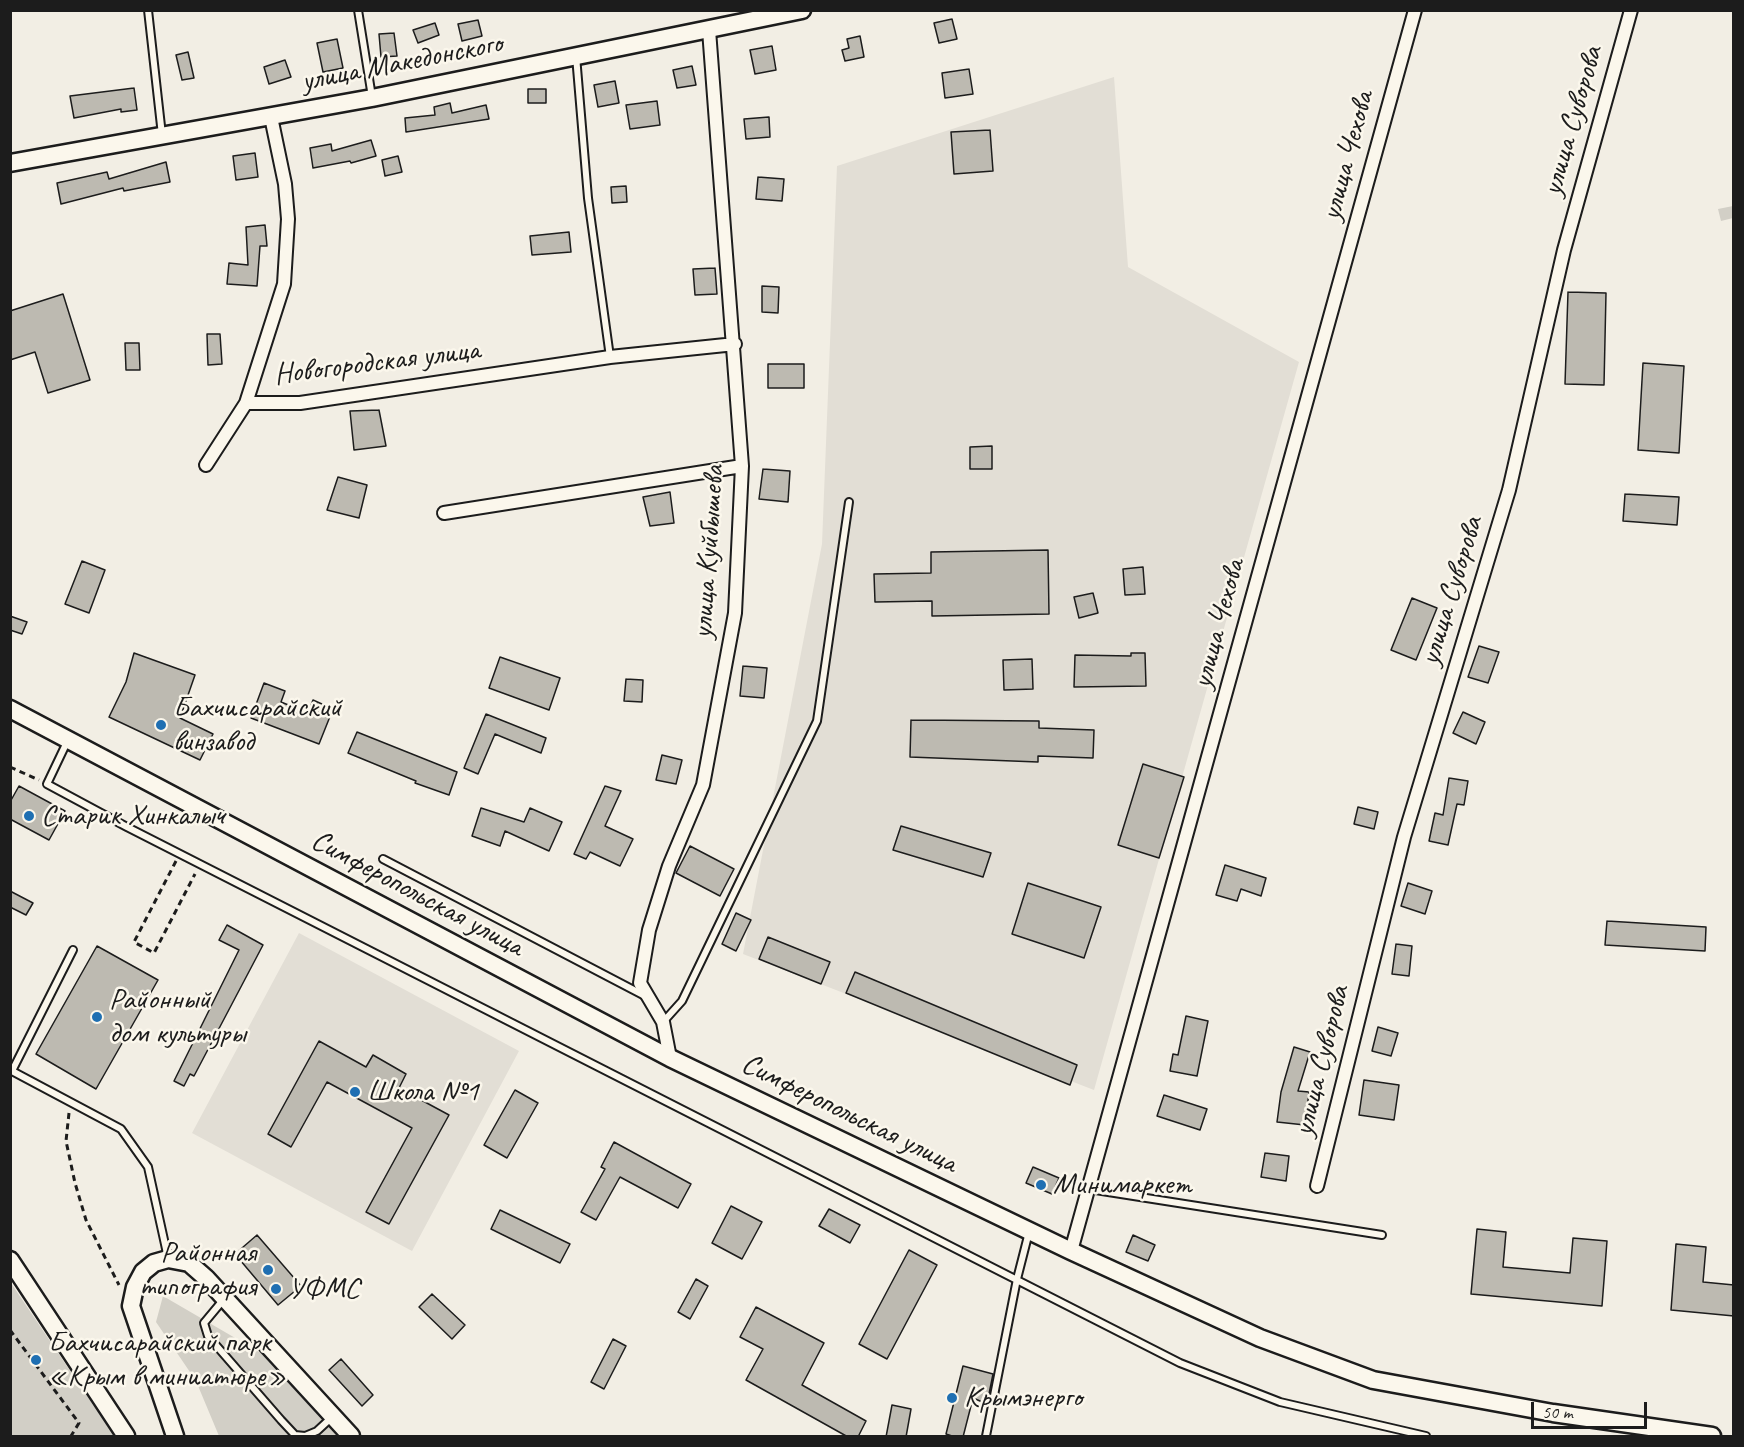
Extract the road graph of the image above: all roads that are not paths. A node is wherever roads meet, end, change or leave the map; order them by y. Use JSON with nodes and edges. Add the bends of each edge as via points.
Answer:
{"nodes":[{"id":1,"x":148,"y":10,"type":"edge"},
{"id":2,"x":358,"y":10,"type":"edge"},
{"id":3,"x":802,"y":10,"type":"edge"},
{"id":4,"x":1415,"y":10,"type":"edge"},
{"id":5,"x":1631,"y":10,"type":"edge"},
{"id":6,"x":709,"y":30,"type":"junction"},
{"id":7,"x":575,"y":56,"type":"junction"},
{"id":8,"x":372,"y":98,"type":"junction"},
{"id":9,"x":271,"y":117,"type":"junction"},
{"id":10,"x":162,"y":135,"type":"junction"},
{"id":11,"x":10,"y":163,"type":"edge"},
{"id":12,"x":735,"y":344,"type":"junction"},
{"id":13,"x":610,"y":357,"type":"junction"},
{"id":14,"x":246,"y":403,"type":"junction"},
{"id":15,"x":206,"y":465,"type":"dead end"},
{"id":16,"x":742,"y":466,"type":"junction"},
{"id":17,"x":849,"y":502,"type":"dead end"},
{"id":18,"x":444,"y":513,"type":"dead end"},
{"id":19,"x":10,"y":709,"type":"edge"},
{"id":20,"x":68,"y":740,"type":"junction"},
{"id":21,"x":383,"y":859,"type":"dead end"},
{"id":22,"x":73,"y":950,"type":"dead end"},
{"id":23,"x":650,"y":998,"type":"junction"},
{"id":24,"x":663,"y":1022,"type":"junction"},
{"id":25,"x":670,"y":1058,"type":"junction"},
{"id":26,"x":1317,"y":1186,"type":"dead end"},
{"id":27,"x":1089,"y":1189,"type":"junction"},
{"id":28,"x":1029,"y":1231,"type":"junction"},
{"id":29,"x":1382,"y":1235,"type":"dead end"},
{"id":30,"x":1071,"y":1251,"type":"junction"},
{"id":31,"x":168,"y":1259,"type":"junction"},
{"id":32,"x":10,"y":1260,"type":"edge"},
{"id":33,"x":1017,"y":1279,"type":"junction"},
{"id":34,"x":225,"y":1299,"type":"junction"},
{"id":35,"x":333,"y":1416,"type":"junction"},
{"id":36,"x":126,"y":1437,"type":"edge"},
{"id":37,"x":175,"y":1437,"type":"edge"},
{"id":38,"x":351,"y":1437,"type":"edge"},
{"id":39,"x":986,"y":1437,"type":"edge"},
{"id":40,"x":1426,"y":1437,"type":"edge"},
{"id":41,"x":1712,"y":1437,"type":"edge"}],
"edges":[{"from":1,"to":10,"type":"lane"},
{"from":2,"to":8,"type":"lane"},
{"from":3,"to":6,"type":"main road","name":"улица Македонского"},
{"from":4,"to":27,"type":"street","name":"улица Чехова"},
{"from":5,"to":26,"type":"street","name":"улица Суворова","via":[[1564,250],[1509,490],[1404,837]]},
{"from":6,"to":7,"type":"main road","name":"улица Македонского"},
{"from":6,"to":12,"type":"street","name":"улица Куйбышева"},
{"from":7,"to":8,"type":"main road","name":"улица Македонского"},
{"from":7,"to":13,"type":"lane","via":[[588,198]]},
{"from":8,"to":9,"type":"main road","name":"улица Македонского"},
{"from":9,"to":10,"type":"main road","name":"улица Македонского"},
{"from":9,"to":14,"type":"street","name":"Новогородская улица","via":[[285,184],[287,259],[277,312]]},
{"from":10,"to":11,"type":"main road","name":"улица Македонского"},
{"from":12,"to":13,"type":"street","name":"Новогородская улица"},
{"from":12,"to":16,"type":"street","name":"улица Куйбышева"},
{"from":13,"to":14,"type":"street","name":"Новогородская улица","via":[[300,403]]},
{"from":14,"to":15,"type":"street"},
{"from":16,"to":18,"type":"street"},
{"from":16,"to":23,"type":"street","name":"улица Куйбышева","via":[[735,613],[704,786],[669,866],[649,930],[640,983]]},
{"from":17,"to":24,"type":"lane","via":[[817,721],[682,1002]]},
{"from":19,"to":20,"type":"main road","name":"Симферопольская улица"},
{"from":20,"to":25,"type":"main road","name":"Симферопольская улица"},
{"from":20,"to":33,"type":"lane","via":[[46,784]]},
{"from":21,"to":23,"type":"lane"},
{"from":22,"to":31,"type":"lane","via":[[12,1071],[121,1129],[148,1167]]},
{"from":23,"to":24,"type":"street","name":"улица Куйбышева"},
{"from":24,"to":25,"type":"street","name":"улица Куйбышева"},
{"from":25,"to":28,"type":"main road","name":"Симферопольская улица"},
{"from":27,"to":29,"type":"lane"},
{"from":27,"to":30,"type":"street","name":"улица Чехова"},
{"from":28,"to":30,"type":"main road","name":"Симферопольская улица"},
{"from":28,"to":33,"type":"lane"},
{"from":30,"to":41,"type":"main road","name":"Симферопольская улица","via":[[1260,1338],[1373,1380]]},
{"from":31,"to":34,"type":"main road","via":[[189,1263]]},
{"from":31,"to":37,"type":"main road","via":[[143,1272],[131,1306]]},
{"from":32,"to":36,"type":"main road"},
{"from":33,"to":39,"type":"lane"},
{"from":33,"to":40,"type":"lane","via":[[1180,1363],[1280,1402]]},
{"from":34,"to":35,"type":"main road"},
{"from":34,"to":35,"type":"lane","via":[[204,1323],[208,1336],[281,1420],[295,1435],[305,1436]]},
{"from":35,"to":38,"type":"main road"}]}
